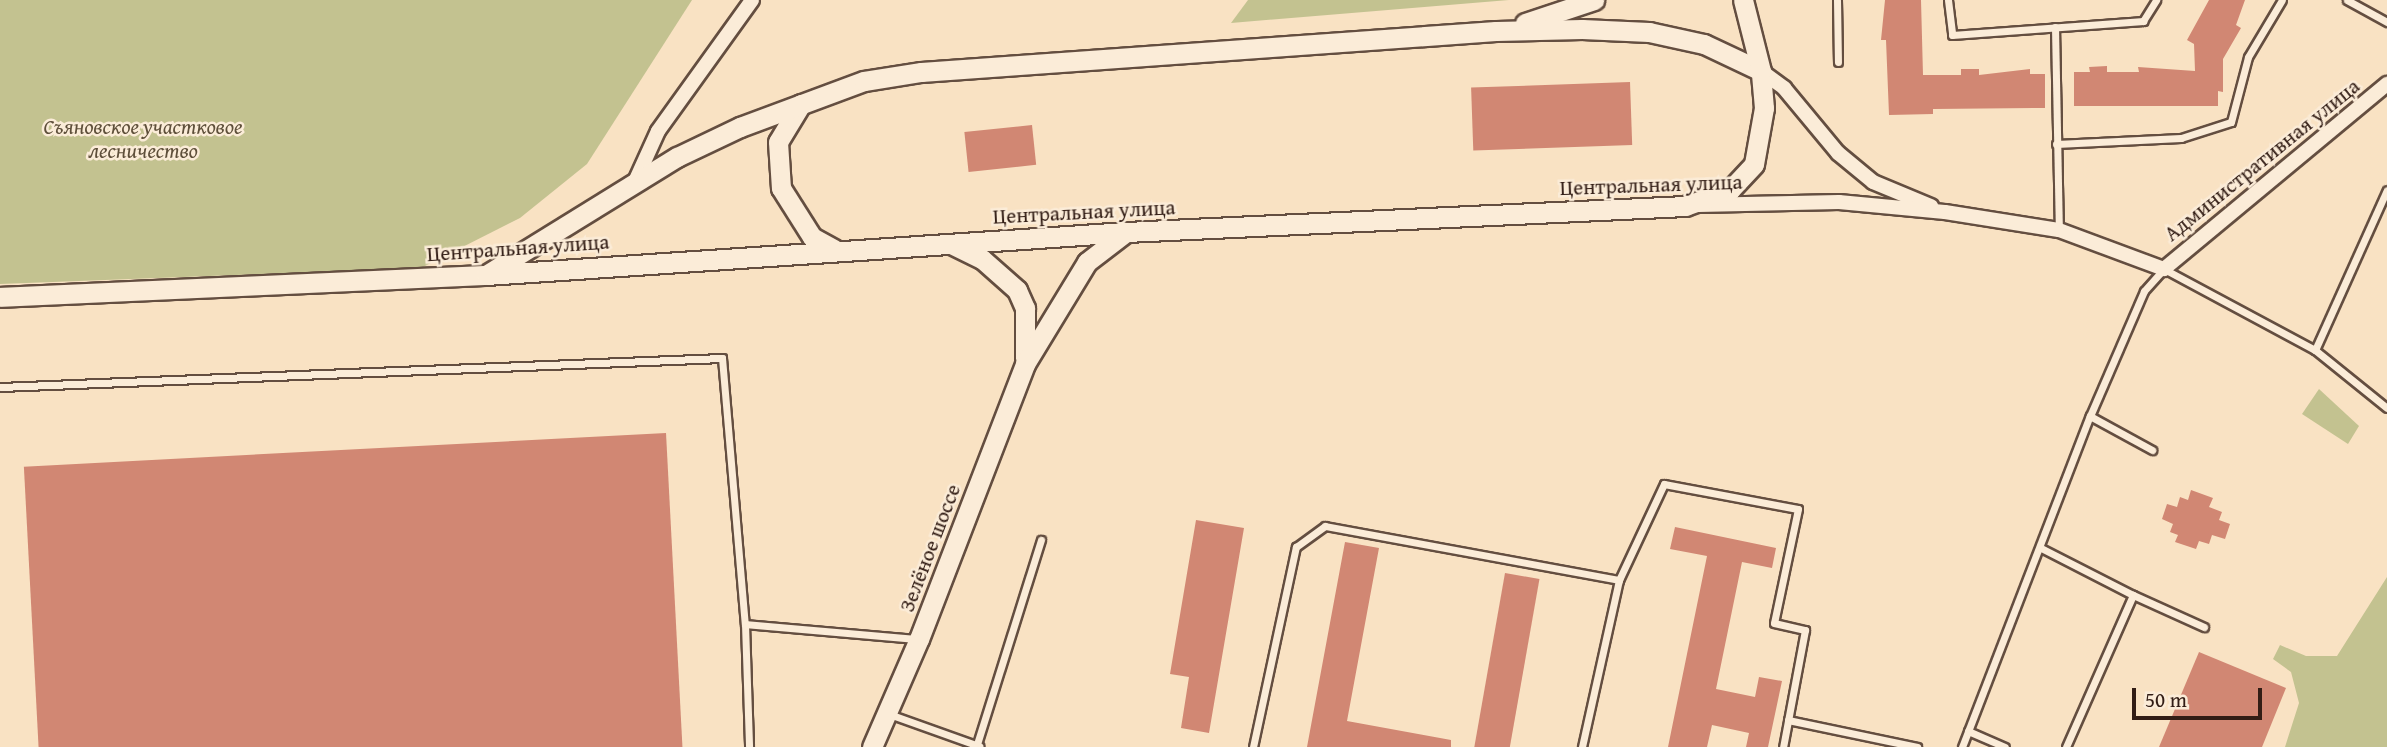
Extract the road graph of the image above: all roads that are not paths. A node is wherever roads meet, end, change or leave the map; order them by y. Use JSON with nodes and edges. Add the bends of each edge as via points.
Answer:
{"nodes":[{"id":1,"x":752,"y":0,"type":"edge"},
{"id":2,"x":1594,"y":0,"type":"edge"},
{"id":3,"x":1743,"y":0,"type":"edge"},
{"id":4,"x":1837,"y":0,"type":"edge"},
{"id":5,"x":1948,"y":0,"type":"edge"},
{"id":6,"x":2156,"y":0,"type":"edge"},
{"id":7,"x":2282,"y":0,"type":"edge"},
{"id":8,"x":2347,"y":0,"type":"edge"},
{"id":9,"x":2387,"y":22,"type":"edge"},
{"id":10,"x":2055,"y":27,"type":"junction"},
{"id":11,"x":1496,"y":31,"type":"junction"},
{"id":12,"x":1838,"y":62,"type":"dead end"},
{"id":13,"x":1761,"y":71,"type":"junction"},
{"id":14,"x":2386,"y":86,"type":"edge"},
{"id":15,"x":800,"y":104,"type":"junction"},
{"id":16,"x":2056,"y":144,"type":"junction"},
{"id":17,"x":634,"y":186,"type":"junction"},
{"id":18,"x":2387,"y":190,"type":"edge"},
{"id":19,"x":1685,"y":206,"type":"junction"},
{"id":20,"x":1945,"y":212,"type":"junction"},
{"id":21,"x":2059,"y":230,"type":"junction"},
{"id":22,"x":1126,"y":232,"type":"junction"},
{"id":23,"x":946,"y":243,"type":"junction"},
{"id":24,"x":834,"y":249,"type":"junction"},
{"id":25,"x":2164,"y":269,"type":"junction"},
{"id":26,"x":486,"y":275,"type":"junction"},
{"id":27,"x":0,"y":297,"type":"edge"},
{"id":28,"x":2315,"y":350,"type":"junction"},
{"id":29,"x":1025,"y":364,"type":"junction"},
{"id":30,"x":0,"y":387,"type":"edge"},
{"id":31,"x":2387,"y":408,"type":"edge"},
{"id":32,"x":2090,"y":416,"type":"junction"},
{"id":33,"x":2152,"y":450,"type":"dead end"},
{"id":34,"x":1041,"y":540,"type":"dead end"},
{"id":35,"x":2041,"y":548,"type":"junction"},
{"id":36,"x":1619,"y":580,"type":"junction"},
{"id":37,"x":2133,"y":595,"type":"junction"},
{"id":38,"x":745,"y":624,"type":"junction"},
{"id":39,"x":2204,"y":627,"type":"dead end"},
{"id":40,"x":919,"y":639,"type":"junction"},
{"id":41,"x":887,"y":713,"type":"junction"},
{"id":42,"x":1788,"y":720,"type":"junction"},
{"id":43,"x":1968,"y":732,"type":"junction"},
{"id":44,"x":978,"y":745,"type":"edge"},
{"id":45,"x":749,"y":747,"type":"edge"},
{"id":46,"x":872,"y":747,"type":"edge"},
{"id":47,"x":1253,"y":747,"type":"edge"},
{"id":48,"x":1582,"y":747,"type":"edge"},
{"id":49,"x":1783,"y":747,"type":"edge"},
{"id":50,"x":1917,"y":747,"type":"edge"},
{"id":51,"x":1962,"y":747,"type":"edge"},
{"id":52,"x":2005,"y":747,"type":"edge"},
{"id":53,"x":2066,"y":747,"type":"edge"}],
"edges":[{"from":1,"to":17,"type":"street","via":[[658,131]]},
{"from":2,"to":11,"type":"main road"},
{"from":3,"to":13,"type":"main road"},
{"from":4,"to":12,"type":"lane"},
{"from":5,"to":10,"type":"lane","via":[[1952,35]]},
{"from":6,"to":10,"type":"lane","via":[[2143,20]]},
{"from":7,"to":16,"type":"lane","via":[[2248,57],[2231,122],[2181,138]]},
{"from":8,"to":9,"type":"lane"},
{"from":10,"to":16,"type":"lane"},
{"from":11,"to":13,"type":"main road","via":[[1649,32],[1704,44]]},
{"from":11,"to":15,"type":"main road","via":[[921,72],[864,81]]},
{"from":13,"to":19,"type":"main road","via":[[1764,108],[1754,164],[1730,190]]},
{"from":13,"to":20,"type":"street","via":[[1784,88],[1838,153],[1873,182]]},
{"from":14,"to":25,"type":"street","name":"Административная улица","via":[[2196,238]]},
{"from":15,"to":17,"type":"main road","via":[[677,157]]},
{"from":15,"to":24,"type":"main road","via":[[778,142],[781,188],[811,237]]},
{"from":16,"to":21,"type":"lane"},
{"from":17,"to":26,"type":"main road"},
{"from":18,"to":28,"type":"lane"},
{"from":19,"to":20,"type":"street","name":"Центральная улица","via":[[1839,202]]},
{"from":19,"to":22,"type":"main road","name":"Центральная улица"},
{"from":20,"to":21,"type":"street","name":"Центральная улица"},
{"from":21,"to":25,"type":"street","name":"Центральная улица"},
{"from":22,"to":23,"type":"main road","name":"Центральная улица"},
{"from":22,"to":29,"type":"main road","via":[[1087,262]]},
{"from":23,"to":24,"type":"main road","name":"Центральная улица"},
{"from":23,"to":29,"type":"main road","via":[[982,259],[1017,290],[1025,308]]},
{"from":24,"to":26,"type":"main road","name":"Центральная улица"},
{"from":25,"to":28,"type":"lane"},
{"from":25,"to":32,"type":"lane","via":[[2144,291]]},
{"from":26,"to":27,"type":"main road","name":"Центральная улица"},
{"from":28,"to":31,"type":"lane"},
{"from":29,"to":40,"type":"main road","name":"Зелёное шоссе"},
{"from":30,"to":38,"type":"lane","via":[[722,358]]},
{"from":32,"to":33,"type":"lane"},
{"from":32,"to":35,"type":"lane"},
{"from":34,"to":44,"type":"lane"},
{"from":35,"to":37,"type":"lane"},
{"from":35,"to":43,"type":"lane"},
{"from":36,"to":42,"type":"lane","via":[[1664,484],[1798,509],[1774,623],[1805,630]]},
{"from":36,"to":47,"type":"lane","via":[[1325,526],[1296,547]]},
{"from":36,"to":48,"type":"lane"},
{"from":37,"to":39,"type":"lane"},
{"from":37,"to":53,"type":"lane"},
{"from":38,"to":40,"type":"lane"},
{"from":38,"to":45,"type":"lane"},
{"from":40,"to":41,"type":"main road","name":"Зелёное шоссе"},
{"from":41,"to":44,"type":"lane"},
{"from":41,"to":46,"type":"main road","name":"Зелёное шоссе"},
{"from":42,"to":49,"type":"lane"},
{"from":42,"to":50,"type":"lane"},
{"from":43,"to":51,"type":"lane"},
{"from":43,"to":52,"type":"lane"}]}
